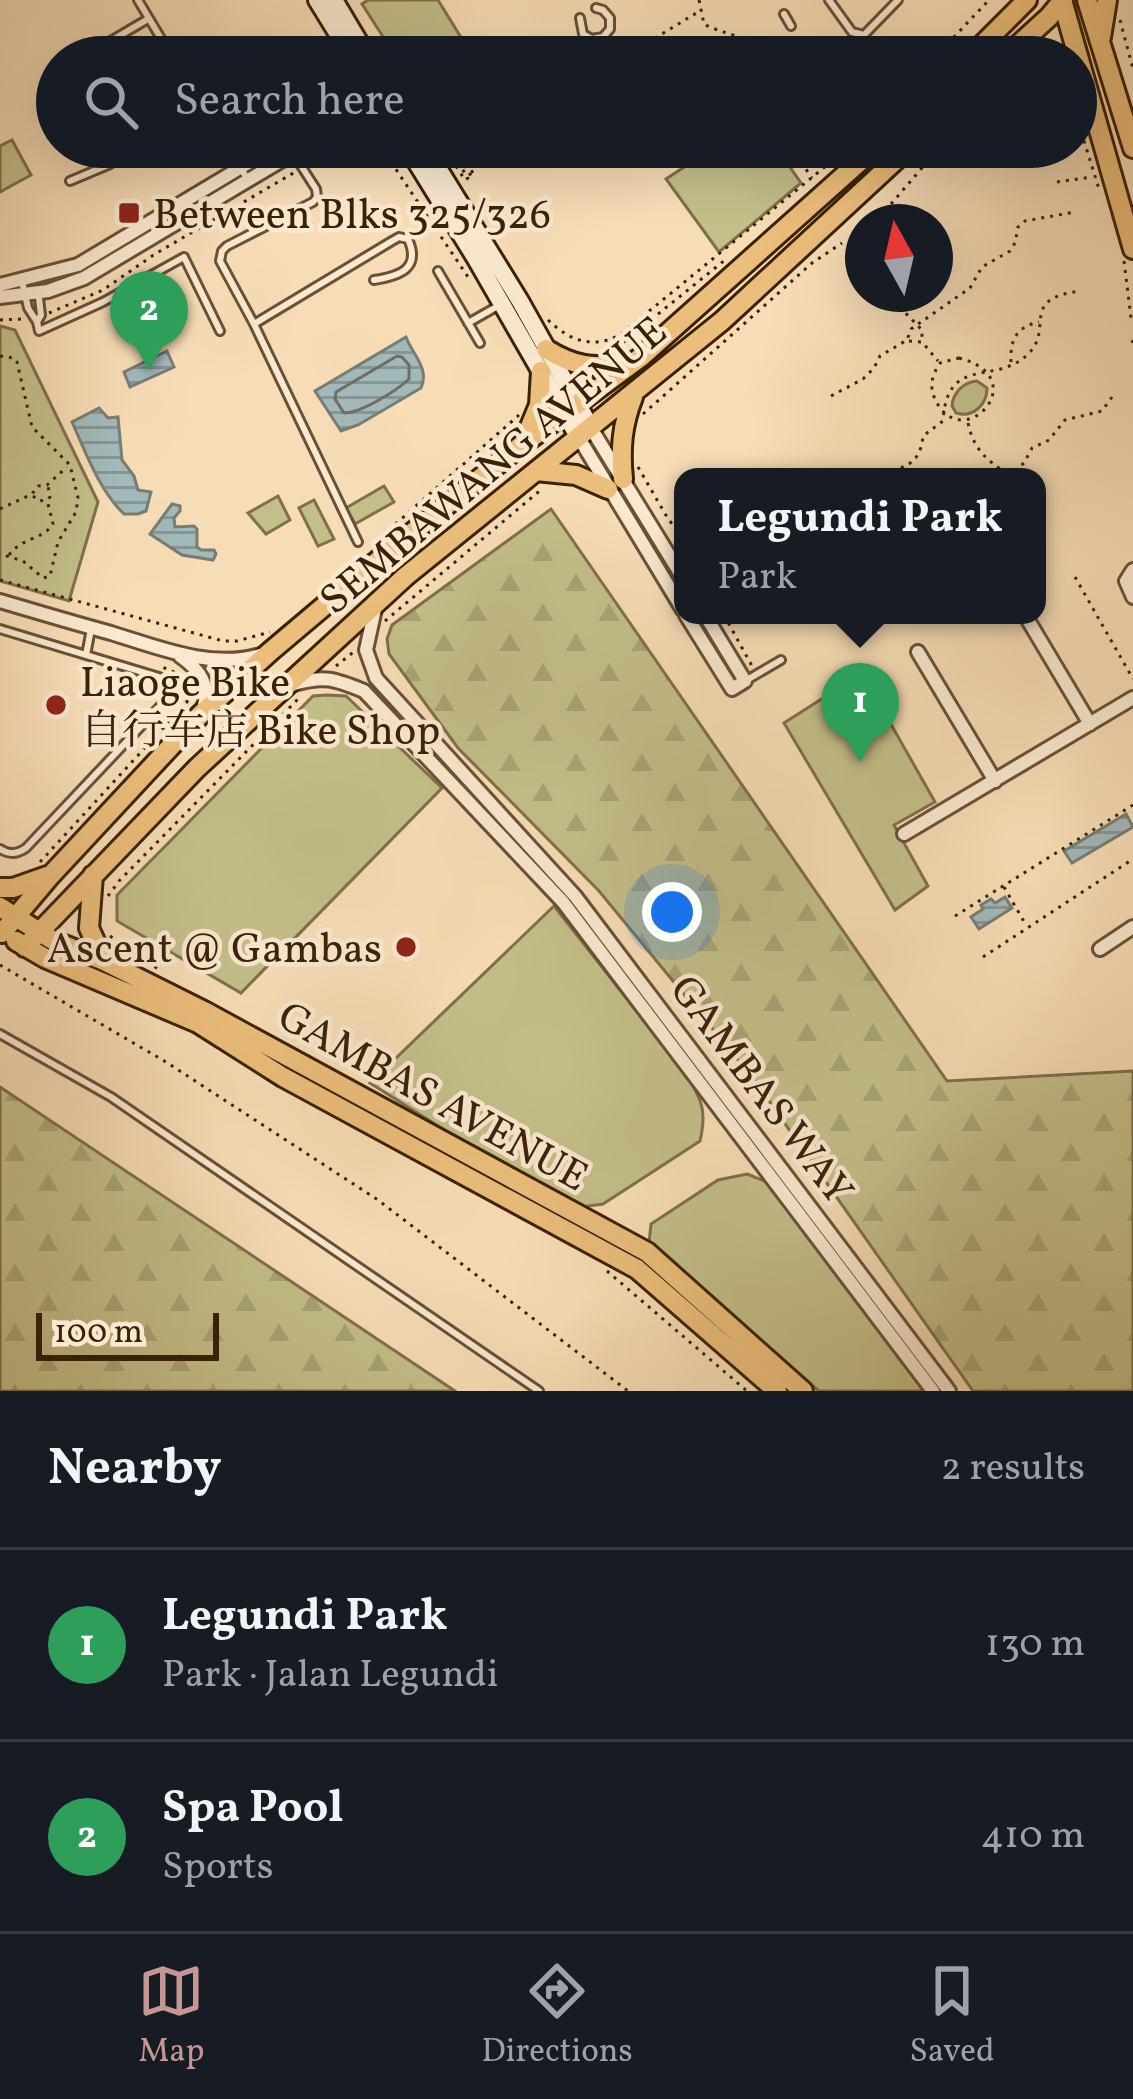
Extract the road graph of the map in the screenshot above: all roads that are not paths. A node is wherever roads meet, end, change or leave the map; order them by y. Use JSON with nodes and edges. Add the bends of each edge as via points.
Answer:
{"nodes":[{"id":1,"x":138,"y":0,"type":"edge"},
{"id":2,"x":317,"y":0,"type":"edge"},
{"id":3,"x":334,"y":0,"type":"edge"},
{"id":4,"x":829,"y":0,"type":"edge"},
{"id":5,"x":898,"y":0,"type":"edge"},
{"id":6,"x":1011,"y":0,"type":"edge"},
{"id":7,"x":1027,"y":0,"type":"edge"},
{"id":8,"x":1062,"y":0,"type":"edge"},
{"id":9,"x":1087,"y":0,"type":"edge"},
{"id":10,"x":1113,"y":6,"type":"edge"},
{"id":11,"x":596,"y":8,"type":"dead end"},
{"id":12,"x":784,"y":14,"type":"dead end"},
{"id":13,"x":580,"y":18,"type":"dead end"},
{"id":14,"x":148,"y":19,"type":"junction"},
{"id":15,"x":791,"y":26,"type":"dead end"},
{"id":16,"x":1001,"y":26,"type":"junction"},
{"id":17,"x":119,"y":36,"type":"edge"},
{"id":18,"x":159,"y":36,"type":"edge"},
{"id":19,"x":339,"y":36,"type":"edge"},
{"id":20,"x":355,"y":36,"type":"edge"},
{"id":21,"x":586,"y":36,"type":"edge"},
{"id":22,"x":602,"y":36,"type":"edge"},
{"id":23,"x":991,"y":36,"type":"edge"},
{"id":24,"x":1029,"y":36,"type":"edge"},
{"id":25,"x":1073,"y":36,"type":"edge"},
{"id":26,"x":1101,"y":39,"type":"junction"},
{"id":27,"x":1097,"y":119,"type":"edge"},
{"id":28,"x":1133,"y":148,"type":"edge"},
{"id":29,"x":101,"y":168,"type":"edge"},
{"id":30,"x":240,"y":168,"type":"edge"},
{"id":31,"x":251,"y":168,"type":"edge"},
{"id":32,"x":256,"y":168,"type":"edge"},
{"id":33,"x":304,"y":168,"type":"edge"},
{"id":34,"x":423,"y":168,"type":"edge"},
{"id":35,"x":426,"y":168,"type":"edge"},
{"id":36,"x":852,"y":168,"type":"edge"},
{"id":37,"x":887,"y":168,"type":"edge"},
{"id":38,"x":244,"y":174,"type":"junction"},
{"id":39,"x":70,"y":181,"type":"dead end"},
{"id":40,"x":1133,"y":249,"type":"edge"},
{"id":41,"x":438,"y":272,"type":"dead end"},
{"id":42,"x":374,"y":280,"type":"dead end"},
{"id":43,"x":0,"y":285,"type":"edge"},
{"id":44,"x":30,"y":286,"type":"junction"},
{"id":45,"x":0,"y":297,"type":"edge"},
{"id":46,"x":501,"y":304,"type":"junction"},
{"id":47,"x":37,"y":318,"type":"junction"},
{"id":48,"x":254,"y":323,"type":"junction"},
{"id":49,"x":468,"y":323,"type":"junction"},
{"id":50,"x":220,"y":331,"type":"dead end"},
{"id":51,"x":480,"y":343,"type":"dead end"},
{"id":52,"x":546,"y":349,"type":"junction"},
{"id":53,"x":641,"y":357,"type":"junction"},
{"id":54,"x":541,"y":371,"type":"junction"},
{"id":55,"x":635,"y":393,"type":"junction"},
{"id":56,"x":571,"y":408,"type":"junction"},
{"id":57,"x":585,"y":433,"type":"junction"},
{"id":58,"x":523,"y":443,"type":"junction"},
{"id":59,"x":536,"y":471,"type":"junction"},
{"id":60,"x":615,"y":484,"type":"junction"},
{"id":61,"x":358,"y":542,"type":"dead end"},
{"id":62,"x":674,"y":566,"type":"edge"},
{"id":63,"x":1133,"y":570,"type":"edge"},
{"id":64,"x":674,"y":592,"type":"edge"},
{"id":65,"x":1133,"y":597,"type":"edge"},
{"id":66,"x":0,"y":601,"type":"edge"},
{"id":67,"x":376,"y":602,"type":"junction"},
{"id":68,"x":692,"y":624,"type":"edge"},
{"id":69,"x":712,"y":624,"type":"edge"},
{"id":70,"x":1030,"y":624,"type":"edge"},
{"id":71,"x":0,"y":628,"type":"edge"},
{"id":72,"x":92,"y":628,"type":"junction"},
{"id":73,"x":274,"y":640,"type":"junction"},
{"id":74,"x":172,"y":652,"type":"junction"},
{"id":75,"x":918,"y":652,"type":"dead end"},
{"id":76,"x":86,"y":655,"type":"junction"},
{"id":77,"x":781,"y":660,"type":"dead end"},
{"id":78,"x":751,"y":677,"type":"junction"},
{"id":79,"x":294,"y":690,"type":"junction"},
{"id":80,"x":1133,"y":698,"type":"edge"},
{"id":81,"x":200,"y":715,"type":"junction"},
{"id":82,"x":1090,"y":724,"type":"junction"},
{"id":83,"x":994,"y":781,"type":"junction"},
{"id":84,"x":904,"y":834,"type":"dead end"},
{"id":85,"x":0,"y":849,"type":"edge"},
{"id":86,"x":51,"y":874,"type":"junction"},
{"id":87,"x":93,"y":875,"type":"junction"},
{"id":88,"x":0,"y":888,"type":"edge"},
{"id":89,"x":7,"y":912,"type":"edge"},
{"id":90,"x":1133,"y":927,"type":"edge"},
{"id":91,"x":1,"y":933,"type":"edge"},
{"id":92,"x":32,"y":939,"type":"junction"},
{"id":93,"x":1100,"y":949,"type":"dead end"},
{"id":94,"x":104,"y":961,"type":"junction"},
{"id":95,"x":0,"y":1034,"type":"edge"},
{"id":96,"x":538,"y":1391,"type":"edge"},
{"id":97,"x":777,"y":1391,"type":"edge"},
{"id":98,"x":803,"y":1391,"type":"edge"},
{"id":99,"x":933,"y":1391,"type":"edge"},
{"id":100,"x":950,"y":1391,"type":"edge"}],
"edges":[{"from":1,"to":14,"type":"lane"},
{"from":2,"to":19,"type":"main road"},
{"from":3,"to":20,"type":"main road"},
{"from":4,"to":5,"type":"lane","via":[[858,36]]},
{"from":6,"to":16,"type":"main road"},
{"from":7,"to":16,"type":"main road"},
{"from":8,"to":24,"type":"main road"},
{"from":8,"to":25,"type":"main road"},
{"from":9,"to":26,"type":"main road"},
{"from":10,"to":26,"type":"main road"},
{"from":11,"to":22,"type":"lane","via":[[608,13],[610,29]]},
{"from":12,"to":15,"type":"lane"},
{"from":13,"to":21,"type":"lane"},
{"from":14,"to":17,"type":"lane"},
{"from":14,"to":18,"type":"lane"},
{"from":16,"to":23,"type":"main road"},
{"from":26,"to":28,"type":"main road"},
{"from":27,"to":40,"type":"main road"},
{"from":29,"to":39,"type":"lane"},
{"from":30,"to":38,"type":"lane"},
{"from":31,"to":38,"type":"street"},
{"from":32,"to":38,"type":"street"},
{"from":33,"to":48,"type":"lane","via":[[316,189],[313,202],[222,251]]},
{"from":34,"to":46,"type":"main road"},
{"from":35,"to":52,"type":"main road"},
{"from":36,"to":53,"type":"main road","name":"SEMBAWANG AVENUE"},
{"from":37,"to":55,"type":"main road","name":"SEMBAWANG AVENUE"},
{"from":38,"to":44,"type":"street","via":[[84,278]]},
{"from":41,"to":49,"type":"lane"},
{"from":42,"to":48,"type":"lane","via":[[412,262],[408,239],[399,237]]},
{"from":43,"to":44,"type":"street"},
{"from":44,"to":45,"type":"street"},
{"from":44,"to":47,"type":"lane"},
{"from":44,"to":47,"type":"lane"},
{"from":46,"to":49,"type":"lane"},
{"from":46,"to":54,"type":"main road"},
{"from":47,"to":50,"type":"lane","via":[[39,332],[184,257]]},
{"from":48,"to":61,"type":"lane"},
{"from":49,"to":51,"type":"lane"},
{"from":52,"to":53,"type":"main road","via":[[586,367]]},
{"from":52,"to":56,"type":"main road"},
{"from":53,"to":56,"type":"main road","name":"SEMBAWANG AVENUE"},
{"from":54,"to":56,"type":"main road"},
{"from":54,"to":58,"type":"main road","via":[[539,405]]},
{"from":55,"to":57,"type":"main road","name":"SEMBAWANG AVENUE"},
{"from":55,"to":60,"type":"main road"},
{"from":56,"to":57,"type":"main road"},
{"from":56,"to":58,"type":"main road","name":"SEMBAWANG AVENUE"},
{"from":57,"to":59,"type":"main road","name":"SEMBAWANG AVENUE"},
{"from":57,"to":60,"type":"street"},
{"from":58,"to":73,"type":"main road","name":"SEMBAWANG AVENUE"},
{"from":59,"to":60,"type":"main road"},
{"from":59,"to":67,"type":"main road","name":"SEMBAWANG AVENUE"},
{"from":60,"to":62,"type":"street"},
{"from":60,"to":64,"type":"street"},
{"from":63,"to":65,"type":"street","via":[[1126,581]]},
{"from":66,"to":72,"type":"street"},
{"from":67,"to":79,"type":"main road","name":"SEMBAWANG AVENUE"},
{"from":67,"to":100,"type":"street","name":"GAMBAS WAY","via":[[366,650],[376,678],[575,896]]},
{"from":68,"to":78,"type":"street","via":[[732,689]]},
{"from":69,"to":78,"type":"street"},
{"from":70,"to":82,"type":"street"},
{"from":71,"to":76,"type":"lane"},
{"from":72,"to":74,"type":"street"},
{"from":72,"to":76,"type":"lane"},
{"from":73,"to":74,"type":"street","via":[[243,660]]},
{"from":73,"to":81,"type":"main road","name":"SEMBAWANG AVENUE"},
{"from":74,"to":81,"type":"street","via":[[203,679]]},
{"from":75,"to":83,"type":"street"},
{"from":76,"to":85,"type":"lane","via":[[159,677],[169,693],[26,848]]},
{"from":77,"to":78,"type":"lane"},
{"from":79,"to":87,"type":"main road","name":"SEMBAWANG AVENUE","via":[[182,784]]},
{"from":79,"to":99,"type":"street","name":"GAMBAS WAY","via":[[314,677],[364,691],[563,902]]},
{"from":80,"to":82,"type":"street"},
{"from":81,"to":86,"type":"main road","name":"SEMBAWANG AVENUE"},
{"from":82,"to":83,"type":"street"},
{"from":83,"to":84,"type":"street"},
{"from":86,"to":88,"type":"main road"},
{"from":86,"to":89,"type":"main road","name":"SEMBAWANG AVENUE"},
{"from":87,"to":92,"type":"main road","name":"SEMBAWANG AVENUE"},
{"from":87,"to":94,"type":"main road","via":[[89,928]]},
{"from":89,"to":91,"type":"main road","name":"SEMBAWANG AVENUE"},
{"from":89,"to":92,"type":"main road","name":"GAMBAS AVENUE"},
{"from":90,"to":93,"type":"street"},
{"from":91,"to":92,"type":"main road","name":"GAMBAS AVENUE"},
{"from":92,"to":94,"type":"main road","name":"GAMBAS AVENUE"},
{"from":92,"to":97,"type":"main road","name":"GAMBAS AVENUE","via":[[45,958],[198,1023],[283,1078],[637,1269]]},
{"from":94,"to":98,"type":"main road","name":"GAMBAS AVENUE","via":[[646,1252]]},
{"from":95,"to":96,"type":"lane","via":[[111,1097]]}]}
